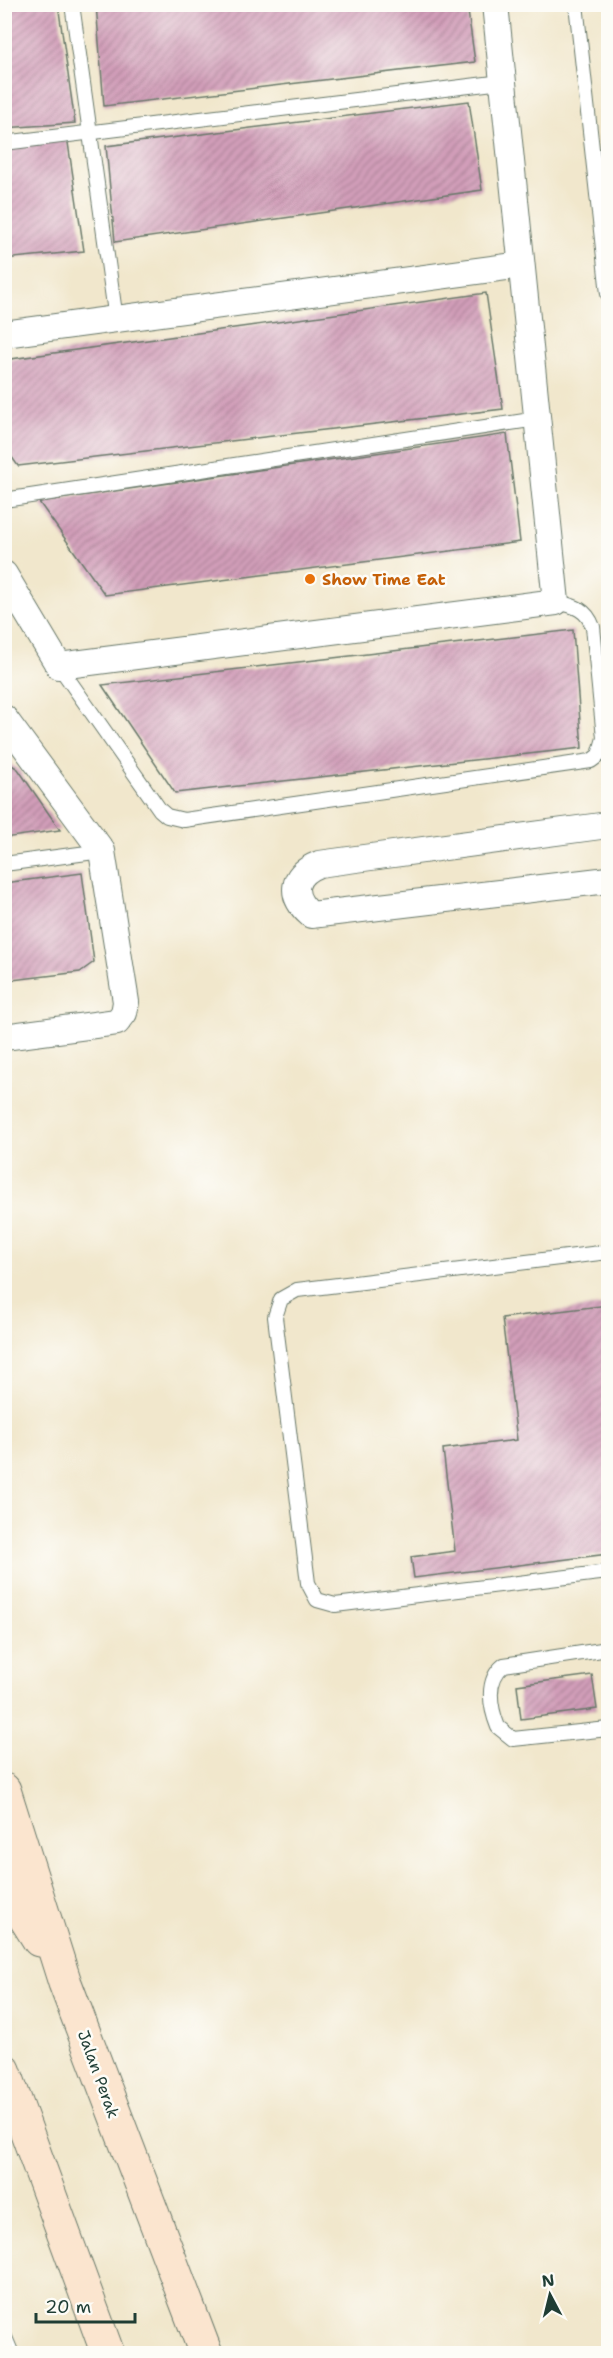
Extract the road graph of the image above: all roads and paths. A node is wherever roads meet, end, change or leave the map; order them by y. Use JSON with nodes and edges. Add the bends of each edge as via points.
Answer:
{"nodes":[{"id":1,"x":72,"y":4,"type":"edge"},
{"id":2,"x":495,"y":4,"type":"edge"},
{"id":3,"x":576,"y":4,"type":"edge"},
{"id":4,"x":502,"y":81,"type":"junction"},
{"id":5,"x":89,"y":132,"type":"junction"},
{"id":6,"x":4,"y":143,"type":"edge"},
{"id":7,"x":521,"y":265,"type":"junction"},
{"id":8,"x":609,"y":294,"type":"edge"},
{"id":9,"x":116,"y":320,"type":"junction"},
{"id":10,"x":4,"y":334,"type":"edge"},
{"id":11,"x":537,"y":419,"type":"junction"},
{"id":12,"x":4,"y":500,"type":"edge"},
{"id":13,"x":4,"y":574,"type":"edge"},
{"id":14,"x":556,"y":602,"type":"junction"},
{"id":15,"x":59,"y":666,"type":"junction"},
{"id":16,"x":4,"y":718,"type":"edge"},
{"id":17,"x":609,"y":825,"type":"edge"},
{"id":18,"x":102,"y":851,"type":"junction"},
{"id":19,"x":4,"y":864,"type":"edge"},
{"id":20,"x":609,"y":880,"type":"edge"},
{"id":21,"x":4,"y":1037,"type":"edge"},
{"id":22,"x":609,"y":1252,"type":"edge"},
{"id":23,"x":609,"y":1572,"type":"edge"},
{"id":24,"x":609,"y":1649,"type":"edge"},
{"id":25,"x":609,"y":1729,"type":"edge"},
{"id":26,"x":4,"y":1790,"type":"edge"},
{"id":27,"x":4,"y":1876,"type":"edge"},
{"id":28,"x":65,"y":1983,"type":"junction"},
{"id":29,"x":4,"y":2070,"type":"edge"},
{"id":30,"x":4,"y":2335,"type":"edge"},
{"id":31,"x":12,"y":2354,"type":"edge"},
{"id":32,"x":108,"y":2354,"type":"edge"},
{"id":33,"x":206,"y":2354,"type":"edge"}],
"edges":[{"from":1,"to":5,"type":"lane"},
{"from":2,"to":4,"type":"street"},
{"from":3,"to":8,"type":"lane"},
{"from":4,"to":5,"type":"lane"},
{"from":4,"to":7,"type":"street"},
{"from":5,"to":6,"type":"lane"},
{"from":5,"to":9,"type":"lane"},
{"from":7,"to":9,"type":"street"},
{"from":7,"to":11,"type":"street"},
{"from":9,"to":10,"type":"street"},
{"from":11,"to":12,"type":"lane"},
{"from":11,"to":14,"type":"street"},
{"from":13,"to":15,"type":"street"},
{"from":14,"to":15,"type":"street"},
{"from":14,"to":15,"type":"lane","via":[[582,609],[593,627],[604,738],[599,755],[591,761],[195,819],[175,820],[160,810]]},
{"from":16,"to":18,"type":"street"},
{"from":17,"to":20,"type":"street","via":[[319,864],[307,868],[297,879],[295,893],[300,906],[311,915]]},
{"from":18,"to":19,"type":"lane"},
{"from":18,"to":21,"type":"street","via":[[126,1002],[124,1013],[117,1022]]},
{"from":22,"to":23,"type":"lane","via":[[297,1290],[281,1299],[275,1317],[308,1583],[317,1600],[335,1605]]},
{"from":24,"to":25,"type":"lane","via":[[504,1665],[496,1671],[491,1689],[498,1727],[513,1739]]},
{"from":26,"to":28,"type":"main road","name":"Jalan Perak"},
{"from":27,"to":28,"type":"main road","via":[[12,1897]]},
{"from":28,"to":33,"type":"main road","name":"Jalan Perak"},
{"from":29,"to":32,"type":"main road"},
{"from":30,"to":31,"type":"lane"}]}
